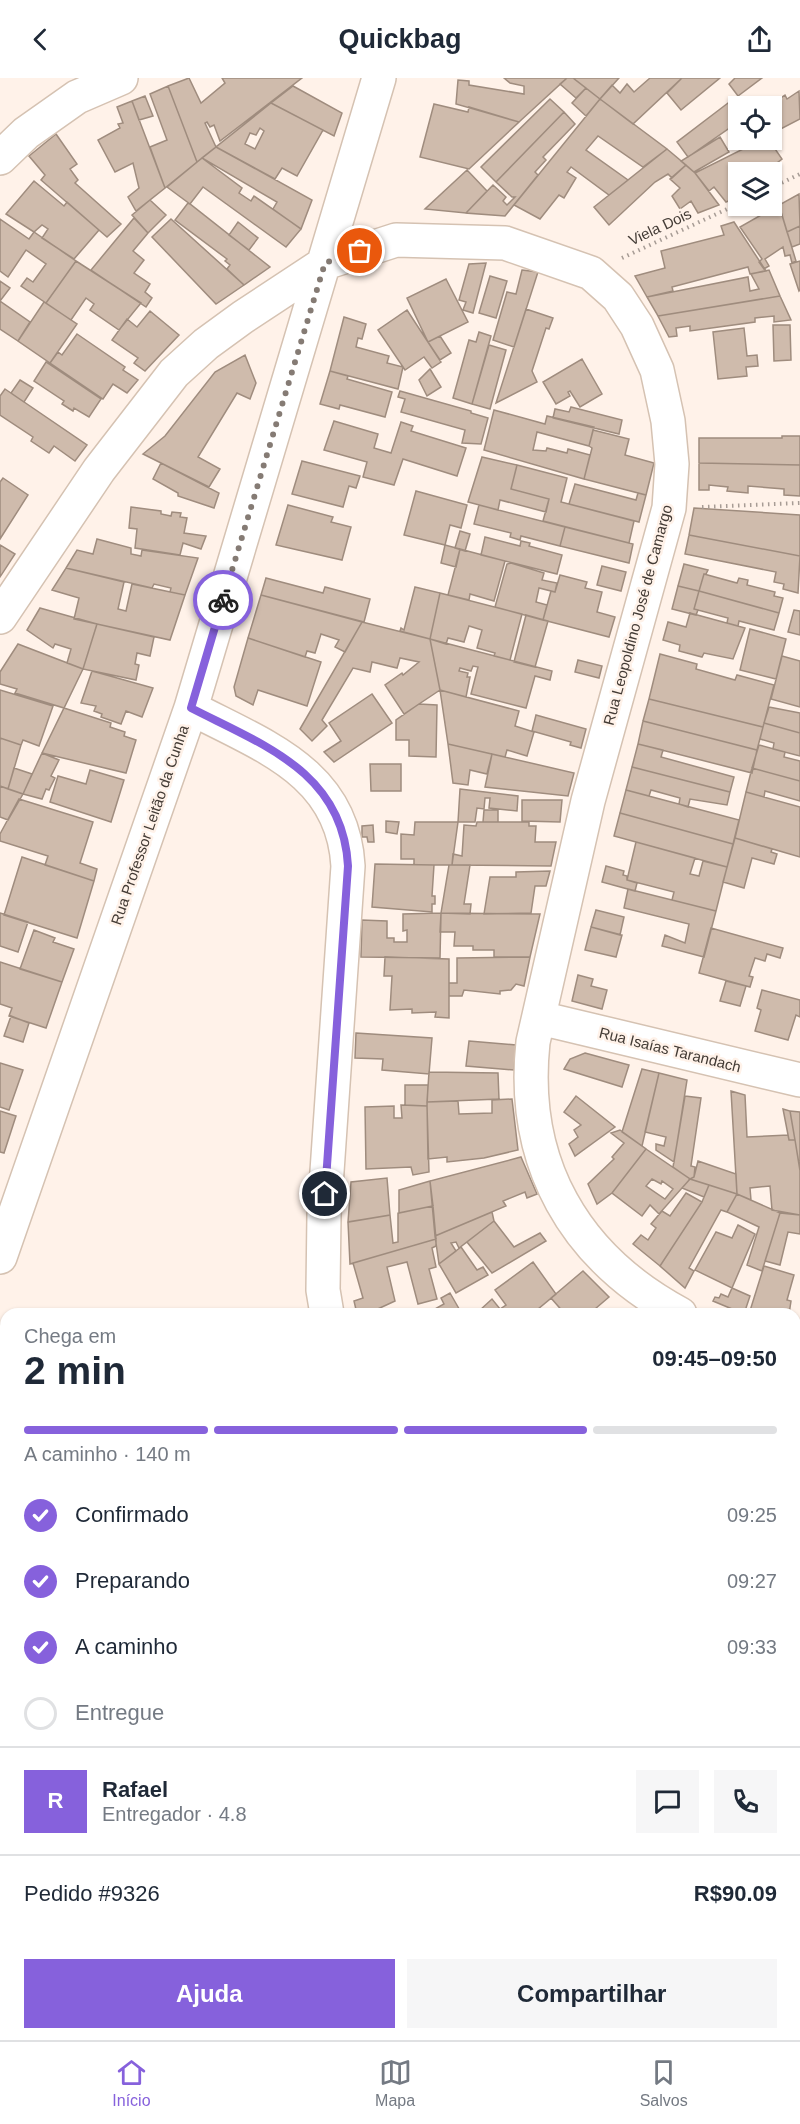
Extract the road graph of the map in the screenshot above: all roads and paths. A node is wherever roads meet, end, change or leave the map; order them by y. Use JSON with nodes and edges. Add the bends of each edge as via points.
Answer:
{"nodes":[{"id":1,"x":121,"y":78,"type":"edge"},
{"id":2,"x":379,"y":78,"type":"edge"},
{"id":3,"x":0,"y":158,"type":"edge"},
{"id":4,"x":800,"y":174,"type":"edge"},
{"id":5,"x":782,"y":183,"type":"edge"},
{"id":6,"x":728,"y":209,"type":"edge"},
{"id":7,"x":325,"y":263,"type":"junction"},
{"id":8,"x":591,"y":273,"type":"junction"},
{"id":9,"x":800,"y":503,"type":"edge"},
{"id":10,"x":669,"y":508,"type":"junction"},
{"id":11,"x":0,"y":617,"type":"edge"},
{"id":12,"x":191,"y":708,"type":"junction"},
{"id":13,"x":540,"y":1018,"type":"junction"},
{"id":14,"x":800,"y":1080,"type":"edge"},
{"id":15,"x":0,"y":1257,"type":"edge"},
{"id":16,"x":326,"y":1308,"type":"edge"},
{"id":17,"x":669,"y":1308,"type":"edge"}],
"edges":[{"from":1,"to":3,"type":"street","via":[[76,97],[26,133]]},
{"from":2,"to":7,"type":"street","name":"Rua Professor Leitão da Cunha"},
{"from":4,"to":5,"type":"path"},
{"from":6,"to":8,"type":"path","name":"Viela Dois"},
{"from":7,"to":8,"type":"street","name":"Rua Leopoldino José de Camargo","via":[[396,240],[447,240],[505,243]]},
{"from":7,"to":11,"type":"street","name":"Rua Leopoldino José de Camargo","via":[[243,316],[174,373],[99,470]]},
{"from":7,"to":12,"type":"street","name":"Rua Professor Leitão da Cunha"},
{"from":8,"to":10,"type":"street","name":"Rua Leopoldino José de Camargo","via":[[618,297],[637,326],[657,370],[672,464]]},
{"from":9,"to":10,"type":"path"},
{"from":10,"to":13,"type":"street","name":"Rua Leopoldino José de Camargo","via":[[588,801]]},
{"from":12,"to":15,"type":"street","name":"Rua Professor Leitão da Cunha"},
{"from":12,"to":16,"type":"street","via":[[285,757],[316,782],[342,827],[346,843],[348,866],[324,1215]]},
{"from":13,"to":14,"type":"street","name":"Rua Isaías Tarandach"},
{"from":13,"to":17,"type":"street","name":"Rua Leopoldino José de Camargo","via":[[529,1080],[540,1154],[563,1205],[584,1236],[645,1295]]}]}
